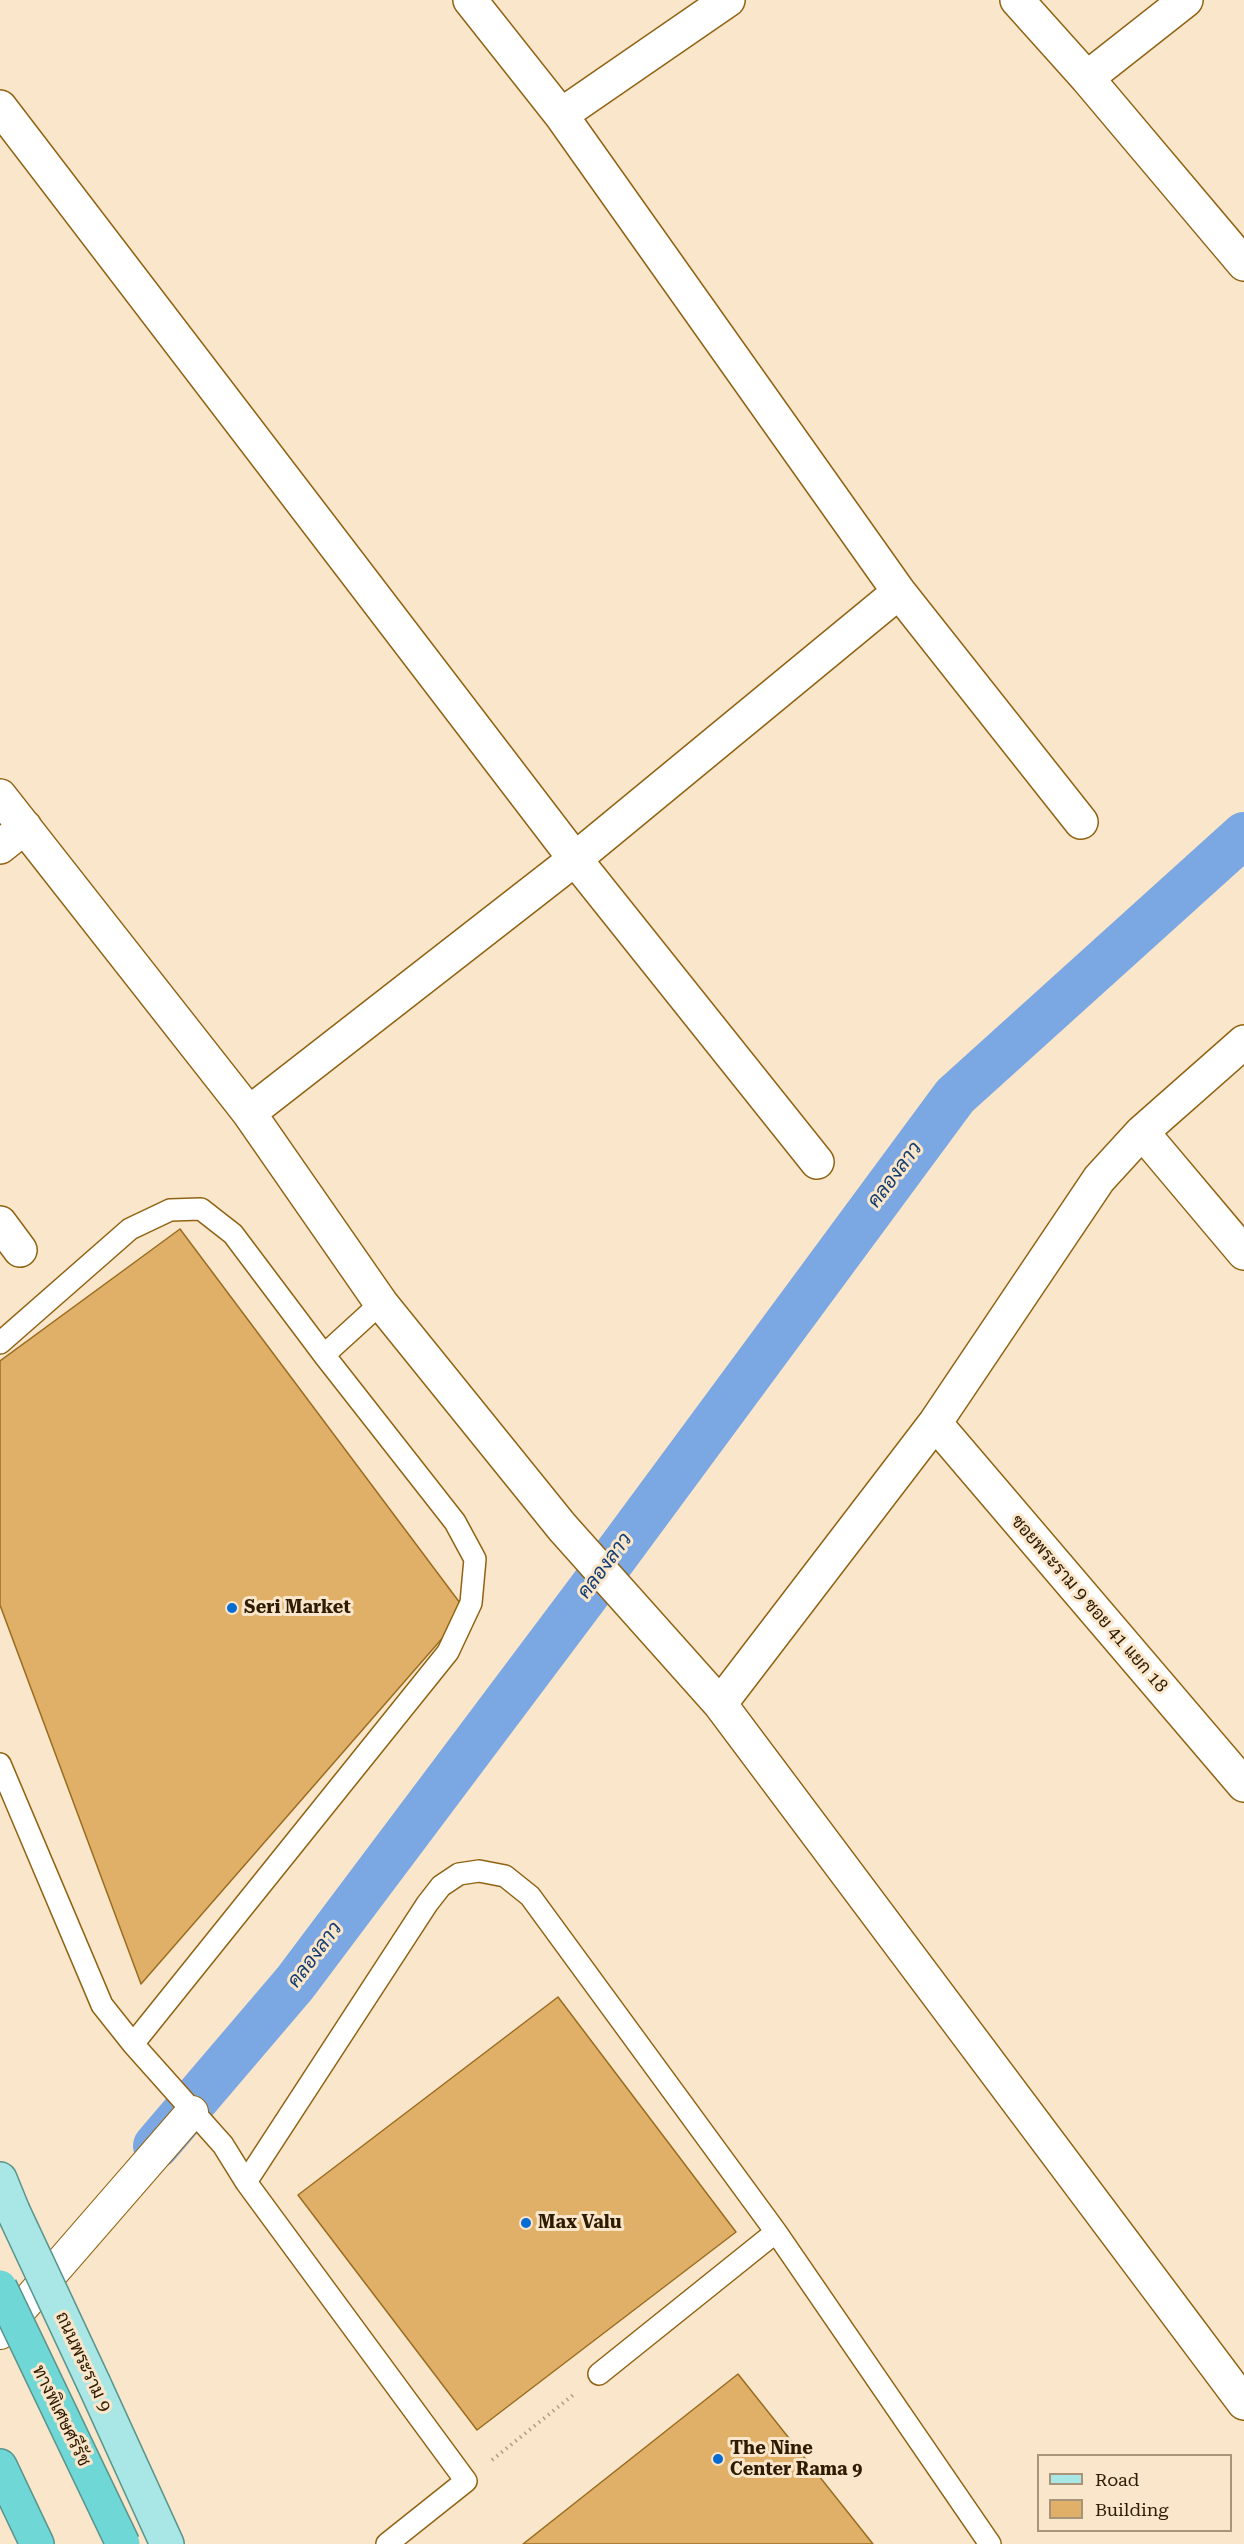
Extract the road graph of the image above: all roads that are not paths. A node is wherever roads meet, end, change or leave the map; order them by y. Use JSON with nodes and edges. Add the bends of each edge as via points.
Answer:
{"nodes":[{"id":1,"x":470,"y":0,"type":"edge"},
{"id":2,"x":728,"y":0,"type":"edge"},
{"id":3,"x":1017,"y":0,"type":"edge"},
{"id":4,"x":1186,"y":0,"type":"edge"},
{"id":5,"x":1087,"y":78,"type":"junction"},
{"id":6,"x":0,"y":107,"type":"edge"},
{"id":7,"x":561,"y":115,"type":"junction"},
{"id":8,"x":1244,"y":264,"type":"edge"},
{"id":9,"x":899,"y":592,"type":"junction"},
{"id":10,"x":0,"y":796,"type":"edge"},
{"id":11,"x":1081,"y":822,"type":"dead end"},
{"id":12,"x":12,"y":837,"type":"edge"},
{"id":13,"x":575,"y":859,"type":"junction"},
{"id":14,"x":1244,"y":1042,"type":"edge"},
{"id":15,"x":249,"y":1113,"type":"junction"},
{"id":16,"x":1142,"y":1132,"type":"junction"},
{"id":17,"x":818,"y":1162,"type":"dead end"},
{"id":18,"x":0,"y":1223,"type":"edge"},
{"id":19,"x":20,"y":1250,"type":"dead end"},
{"id":20,"x":1244,"y":1253,"type":"edge"},
{"id":21,"x":381,"y":1303,"type":"junction"},
{"id":22,"x":0,"y":1343,"type":"edge"},
{"id":23,"x":324,"y":1355,"type":"junction"},
{"id":24,"x":935,"y":1423,"type":"junction"},
{"id":25,"x":720,"y":1704,"type":"junction"},
{"id":26,"x":0,"y":1764,"type":"edge"},
{"id":27,"x":1244,"y":1785,"type":"edge"},
{"id":28,"x":133,"y":2044,"type":"junction"},
{"id":29,"x":192,"y":2112,"type":"junction"},
{"id":30,"x":0,"y":2179,"type":"edge"},
{"id":31,"x":246,"y":2182,"type":"junction"},
{"id":32,"x":776,"y":2232,"type":"junction"},
{"id":33,"x":0,"y":2287,"type":"edge"},
{"id":34,"x":0,"y":2333,"type":"edge"},
{"id":35,"x":599,"y":2374,"type":"road end"},
{"id":36,"x":1244,"y":2403,"type":"edge"},
{"id":37,"x":0,"y":2466,"type":"edge"},
{"id":38,"x":36,"y":2544,"type":"edge"},
{"id":39,"x":123,"y":2544,"type":"edge"},
{"id":40,"x":167,"y":2544,"type":"edge"},
{"id":41,"x":387,"y":2544,"type":"edge"},
{"id":42,"x":990,"y":2544,"type":"edge"}],
"edges":[{"from":1,"to":7,"type":"street"},
{"from":2,"to":7,"type":"street"},
{"from":3,"to":5,"type":"street"},
{"from":4,"to":5,"type":"street"},
{"from":5,"to":8,"type":"street"},
{"from":6,"to":13,"type":"street"},
{"from":7,"to":9,"type":"street"},
{"from":9,"to":11,"type":"street"},
{"from":9,"to":13,"type":"street"},
{"from":10,"to":12,"type":"street"},
{"from":12,"to":15,"type":"street"},
{"from":13,"to":15,"type":"street"},
{"from":13,"to":17,"type":"street"},
{"from":14,"to":16,"type":"street"},
{"from":15,"to":21,"type":"street"},
{"from":16,"to":20,"type":"street"},
{"from":16,"to":24,"type":"street","via":[[1099,1179]]},
{"from":18,"to":19,"type":"street"},
{"from":21,"to":23,"type":"lane"},
{"from":21,"to":25,"type":"street","via":[[562,1527]]},
{"from":22,"to":23,"type":"lane","via":[[130,1229],[170,1210],[201,1209],[233,1234]]},
{"from":23,"to":28,"type":"lane","via":[[455,1522],[475,1559],[471,1603],[448,1652]]},
{"from":24,"to":25,"type":"street"},
{"from":24,"to":27,"type":"street","name":"ซอยพระราม 9 ซอย 41 แยก 18"},
{"from":25,"to":36,"type":"street"},
{"from":26,"to":28,"type":"lane","via":[[102,2005]]},
{"from":28,"to":29,"type":"lane"},
{"from":29,"to":31,"type":"lane","via":[[223,2145]]},
{"from":29,"to":34,"type":"street"},
{"from":30,"to":40,"type":"main road","name":"ถนนพระราม 9","bridge":true},
{"from":31,"to":32,"type":"lane","via":[[427,1904],[441,1886],[459,1874],[479,1871],[505,1876],[530,1896]]},
{"from":31,"to":41,"type":"lane","via":[[466,2481]]},
{"from":32,"to":35,"type":"lane"},
{"from":32,"to":42,"type":"lane"},
{"from":33,"to":39,"type":"highway","name":"ทางพิเศษศรีรัช","bridge":true},
{"from":37,"to":38,"type":"highway"}]}
